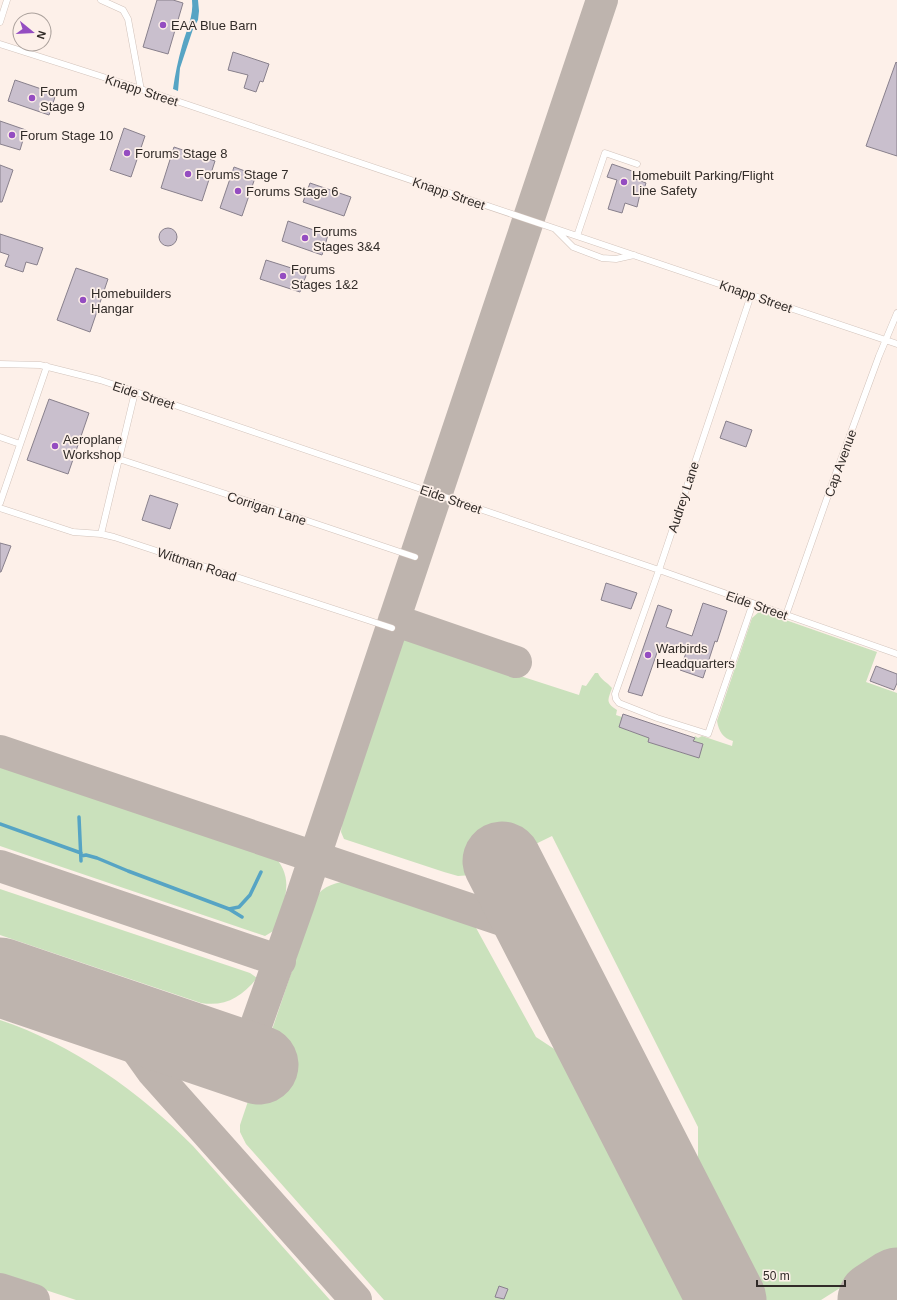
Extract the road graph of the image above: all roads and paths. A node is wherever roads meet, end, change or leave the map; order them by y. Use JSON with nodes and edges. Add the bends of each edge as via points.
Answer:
{"nodes":[{"id":1,"x":7,"y":0,"type":"edge"},
{"id":2,"x":101,"y":0,"type":"edge"},
{"id":3,"x":0,"y":22,"type":"edge"},
{"id":4,"x":0,"y":44,"type":"edge"},
{"id":5,"x":141,"y":90,"type":"junction"},
{"id":6,"x":637,"y":164,"type":"dead end"},
{"id":7,"x":553,"y":228,"type":"junction"},
{"id":8,"x":577,"y":236,"type":"junction"},
{"id":9,"x":634,"y":255,"type":"junction"},
{"id":10,"x":751,"y":294,"type":"junction"},
{"id":11,"x":897,"y":313,"type":"edge"},
{"id":12,"x":885,"y":341,"type":"junction"},
{"id":13,"x":897,"y":344,"type":"edge"},
{"id":14,"x":0,"y":364,"type":"edge"},
{"id":15,"x":47,"y":366,"type":"junction"},
{"id":16,"x":135,"y":392,"type":"junction"},
{"id":17,"x":0,"y":437,"type":"edge"},
{"id":18,"x":20,"y":444,"type":"junction"},
{"id":19,"x":119,"y":460,"type":"junction"},
{"id":20,"x":0,"y":503,"type":"edge"},
{"id":21,"x":0,"y":508,"type":"edge"},
{"id":22,"x":101,"y":534,"type":"junction"},
{"id":23,"x":415,"y":557,"type":"dead end"},
{"id":24,"x":659,"y":570,"type":"junction"},
{"id":25,"x":753,"y":603,"type":"junction"},
{"id":26,"x":786,"y":615,"type":"junction"},
{"id":27,"x":392,"y":628,"type":"dead end"},
{"id":28,"x":897,"y":654,"type":"edge"}],
"edges":[{"from":1,"to":3,"type":"lane"},
{"from":2,"to":5,"type":"lane","via":[[123,10],[128,19]]},
{"from":4,"to":5,"type":"lane","name":"Knapp Street"},
{"from":5,"to":7,"type":"lane","name":"Knapp Street"},
{"from":6,"to":8,"type":"lane","via":[[605,153]]},
{"from":7,"to":8,"type":"lane","name":"Knapp Street"},
{"from":7,"to":9,"type":"lane","via":[[573,247],[602,258],[616,259]]},
{"from":8,"to":9,"type":"lane","name":"Knapp Street"},
{"from":9,"to":10,"type":"lane","name":"Knapp Street"},
{"from":10,"to":12,"type":"lane","name":"Knapp Street"},
{"from":10,"to":24,"type":"lane","name":"Audrey Lane"},
{"from":11,"to":12,"type":"lane","name":"Cap Avenue"},
{"from":12,"to":13,"type":"lane","name":"Knapp Street"},
{"from":12,"to":26,"type":"lane","name":"Cap Avenue"},
{"from":14,"to":15,"type":"lane","name":"Eide Street"},
{"from":15,"to":16,"type":"lane","name":"Eide Street"},
{"from":15,"to":18,"type":"lane"},
{"from":16,"to":19,"type":"lane"},
{"from":16,"to":24,"type":"lane","name":"Eide Street"},
{"from":17,"to":18,"type":"lane"},
{"from":18,"to":20,"type":"lane"},
{"from":19,"to":22,"type":"lane"},
{"from":19,"to":23,"type":"lane","name":"Corrigan Lane"},
{"from":21,"to":22,"type":"lane","name":"Wittman Road","via":[[72,532]]},
{"from":22,"to":27,"type":"lane","name":"Wittman Road"},
{"from":24,"to":25,"type":"lane","name":"Eide Street"},
{"from":24,"to":25,"type":"lane","name":"Audrey Lane","via":[[615,694],[617,701],[657,718],[708,734]]},
{"from":25,"to":26,"type":"lane","name":"Eide Street"},
{"from":26,"to":28,"type":"lane","name":"Eide Street"}]}
